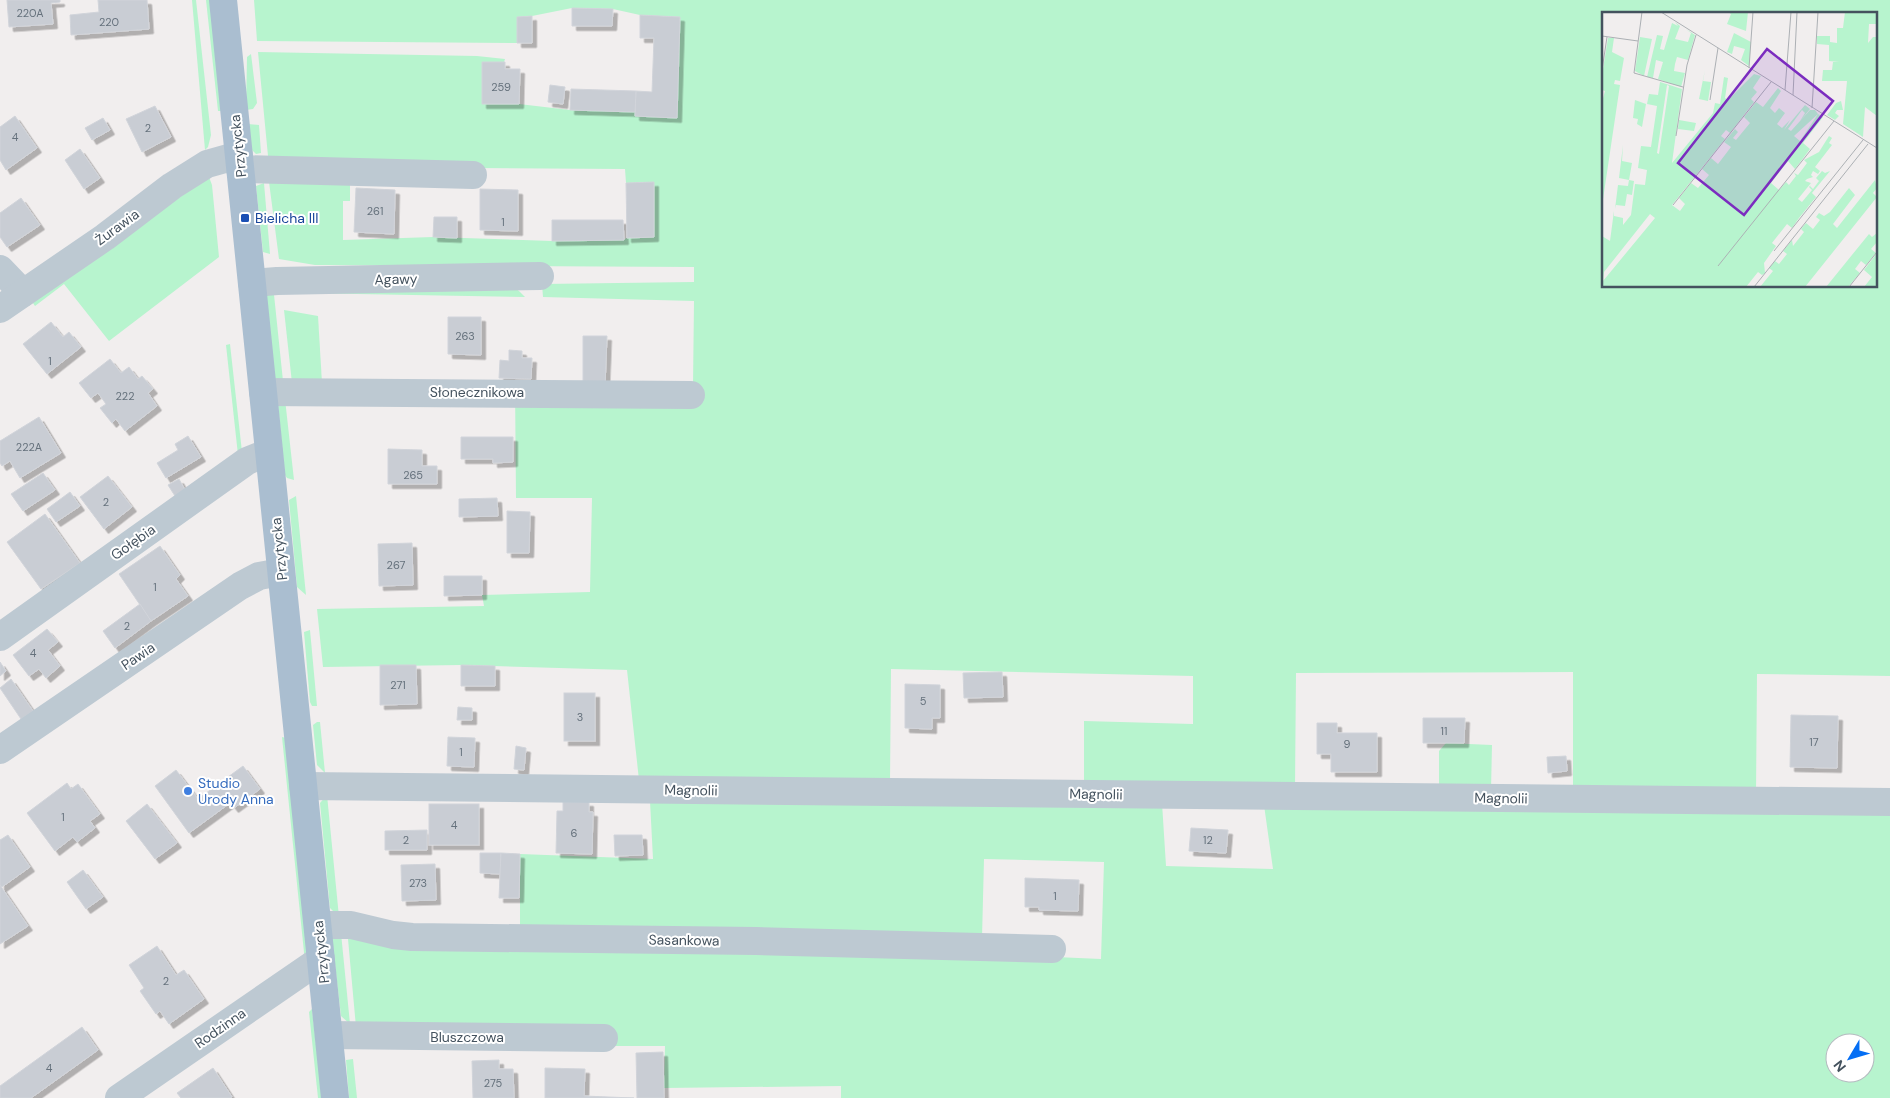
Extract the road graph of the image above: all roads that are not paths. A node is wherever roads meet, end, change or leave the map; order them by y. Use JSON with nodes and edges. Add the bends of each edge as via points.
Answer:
{"nodes":[{"id":1,"x":223,"y":0,"type":"edge"},
{"id":2,"x":239,"y":162,"type":"junction"},
{"id":3,"x":474,"y":175,"type":"dead end"},
{"id":4,"x":0,"y":269,"type":"edge"},
{"id":5,"x":540,"y":276,"type":"dead end"},
{"id":6,"x":252,"y":283,"type":"junction"},
{"id":7,"x":24,"y":293,"type":"junction"},
{"id":8,"x":0,"y":309,"type":"edge"},
{"id":9,"x":263,"y":392,"type":"junction"},
{"id":10,"x":691,"y":394,"type":"dead end"},
{"id":11,"x":269,"y":452,"type":"junction"},
{"id":12,"x":281,"y":572,"type":"junction"},
{"id":13,"x":0,"y":636,"type":"edge"},
{"id":14,"x":0,"y":750,"type":"edge"},
{"id":15,"x":303,"y":786,"type":"junction"},
{"id":16,"x":1890,"y":802,"type":"edge"},
{"id":17,"x":318,"y":925,"type":"junction"},
{"id":18,"x":1052,"y":949,"type":"dead end"},
{"id":19,"x":322,"y":959,"type":"junction"},
{"id":20,"x":329,"y":1035,"type":"junction"},
{"id":21,"x":604,"y":1038,"type":"dead end"},
{"id":22,"x":119,"y":1098,"type":"edge"},
{"id":23,"x":336,"y":1098,"type":"edge"}],
"edges":[{"from":1,"to":2,"type":"main road","name":"Przytycka"},
{"from":2,"to":3,"type":"street","name":"Żurawia"},
{"from":2,"to":6,"type":"main road","name":"Przytycka"},
{"from":2,"to":7,"type":"street","name":"Żurawia","via":[[207,164]]},
{"from":4,"to":7,"type":"street"},
{"from":5,"to":6,"type":"street","name":"Agawy"},
{"from":6,"to":9,"type":"main road","name":"Przytycka"},
{"from":7,"to":8,"type":"street","name":"Żurawia"},
{"from":9,"to":10,"type":"street","name":"Słonecznikowa"},
{"from":9,"to":11,"type":"main road","name":"Przytycka"},
{"from":11,"to":12,"type":"main road","name":"Przytycka"},
{"from":11,"to":13,"type":"street","name":"Gołębia","via":[[247,461]]},
{"from":12,"to":14,"type":"street","name":"Pawia","via":[[259,576],[240,586]]},
{"from":12,"to":15,"type":"main road","name":"Przytycka"},
{"from":15,"to":16,"type":"street","name":"Magnolii"},
{"from":15,"to":17,"type":"main road","name":"Przytycka"},
{"from":17,"to":18,"type":"street","name":"Sasankowa","via":[[352,925],[412,937]]},
{"from":17,"to":19,"type":"main road","name":"Przytycka"},
{"from":19,"to":20,"type":"main road","name":"Przytycka"},
{"from":19,"to":22,"type":"street","name":"Rodzinna"},
{"from":20,"to":21,"type":"street","name":"Bluszczowa"},
{"from":20,"to":23,"type":"main road","name":"Przytycka"}]}
